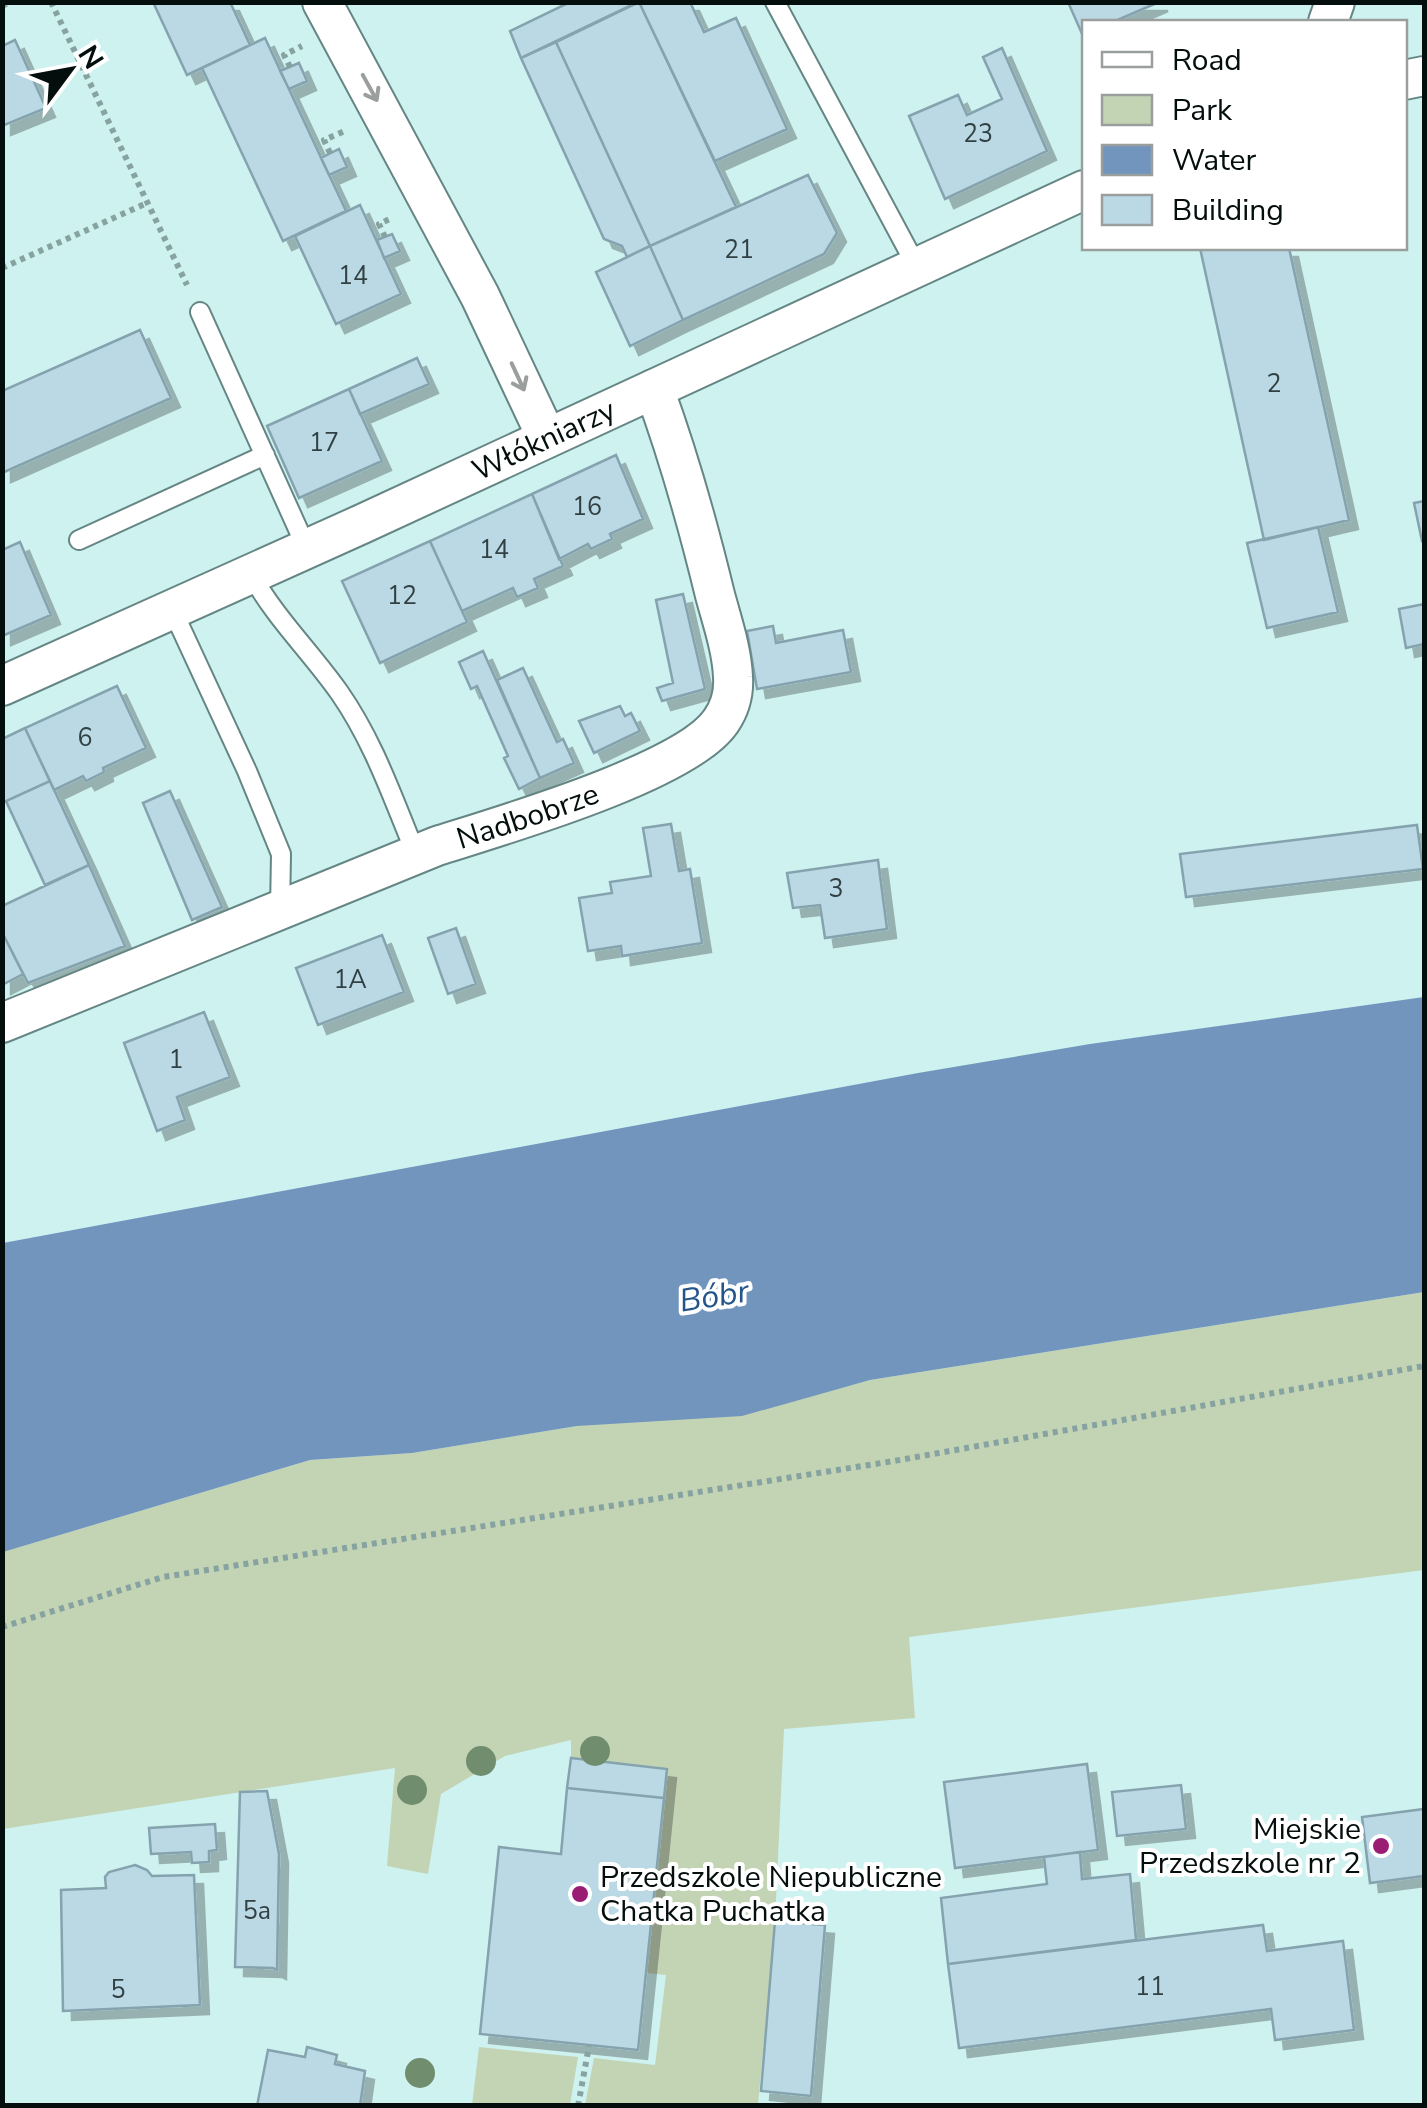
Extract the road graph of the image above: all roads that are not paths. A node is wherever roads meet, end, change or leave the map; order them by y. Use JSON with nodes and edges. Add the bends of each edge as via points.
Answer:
{"nodes":[{"id":1,"x":322,"y":2,"type":"edge"},
{"id":2,"x":775,"y":2,"type":"edge"},
{"id":3,"x":1082,"y":191,"type":"edge"},
{"id":4,"x":916,"y":267,"type":"junction"},
{"id":5,"x":200,"y":312,"type":"road end"},
{"id":6,"x":654,"y":390,"type":"junction"},
{"id":7,"x":547,"y":438,"type":"junction"},
{"id":8,"x":265,"y":455,"type":"junction"},
{"id":9,"x":79,"y":540,"type":"dead end"},
{"id":10,"x":307,"y":549,"type":"junction"},
{"id":11,"x":251,"y":574,"type":"junction"},
{"id":12,"x":172,"y":609,"type":"junction"},
{"id":13,"x":2,"y":686,"type":"edge"},
{"id":14,"x":416,"y":854,"type":"junction"},
{"id":15,"x":280,"y":910,"type":"junction"},
{"id":16,"x":2,"y":1023,"type":"edge"}],
"edges":[{"from":1,"to":7,"type":"street","one_way":true,"via":[[480,296]]},
{"from":2,"to":4,"type":"lane"},
{"from":3,"to":4,"type":"street","name":"Włókniarzy"},
{"from":4,"to":6,"type":"street","name":"Włókniarzy"},
{"from":5,"to":8,"type":"lane"},
{"from":6,"to":7,"type":"street","name":"Włókniarzy"},
{"from":6,"to":14,"type":"street","name":"Nadbobrze","via":[[693,505],[730,654],[732,698],[722,720],[686,752],[633,777]]},
{"from":7,"to":10,"type":"street","name":"Włókniarzy"},
{"from":8,"to":9,"type":"lane"},
{"from":8,"to":10,"type":"lane"},
{"from":10,"to":11,"type":"street","name":"Włókniarzy"},
{"from":11,"to":12,"type":"street","name":"Włókniarzy"},
{"from":11,"to":14,"type":"lane","via":[[358,720]]},
{"from":12,"to":13,"type":"street","name":"Włókniarzy"},
{"from":12,"to":15,"type":"lane","via":[[281,854]]},
{"from":14,"to":15,"type":"street","name":"Nadbobrze"},
{"from":15,"to":16,"type":"street","name":"Nadbobrze"}]}
